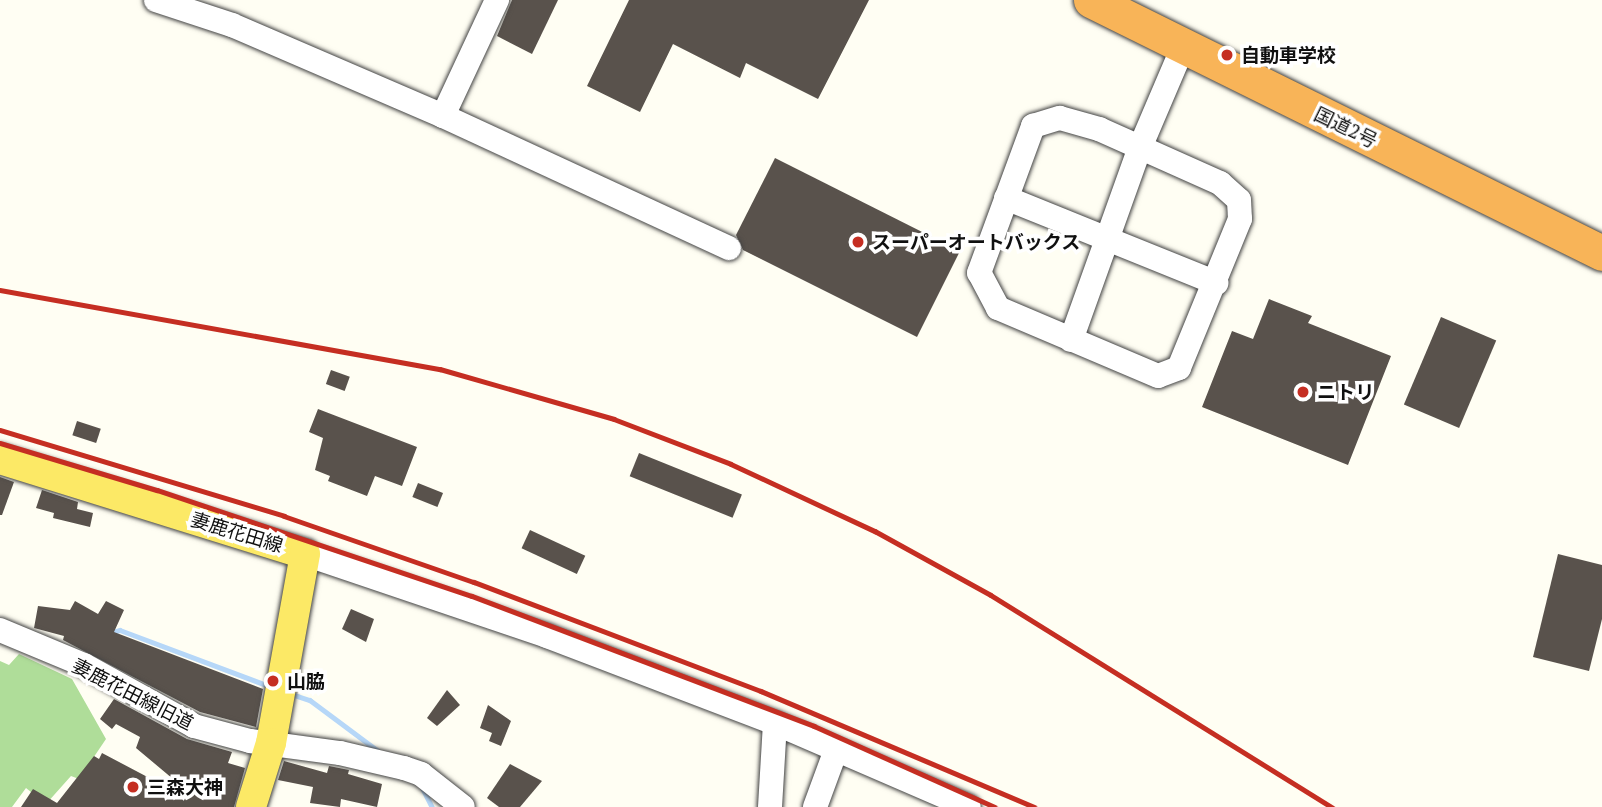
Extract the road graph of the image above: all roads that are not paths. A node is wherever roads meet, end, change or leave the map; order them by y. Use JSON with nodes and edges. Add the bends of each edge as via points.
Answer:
{"nodes":[{"id":1,"x":156,"y":0,"type":"edge"},
{"id":2,"x":497,"y":0,"type":"edge"},
{"id":3,"x":1091,"y":0,"type":"edge"},
{"id":4,"x":1183,"y":47,"type":"junction"},
{"id":5,"x":443,"y":116,"type":"junction"},
{"id":6,"x":1139,"y":150,"type":"junction"},
{"id":7,"x":1006,"y":198,"type":"junction"},
{"id":8,"x":1108,"y":237,"type":"junction"},
{"id":9,"x":729,"y":248,"type":"dead end"},
{"id":10,"x":1602,"y":253,"type":"edge"},
{"id":11,"x":1216,"y":283,"type":"junction"},
{"id":12,"x":1071,"y":340,"type":"junction"},
{"id":13,"x":0,"y":459,"type":"edge"},
{"id":14,"x":305,"y":554,"type":"junction"},
{"id":15,"x":0,"y":630,"type":"edge"},
{"id":16,"x":775,"y":723,"type":"junction"},
{"id":17,"x":271,"y":743,"type":"junction"},
{"id":18,"x":836,"y":750,"type":"junction"},
{"id":19,"x":251,"y":807,"type":"edge"},
{"id":20,"x":463,"y":807,"type":"edge"},
{"id":21,"x":770,"y":807,"type":"edge"},
{"id":22,"x":816,"y":807,"type":"edge"},
{"id":23,"x":969,"y":807,"type":"edge"}],
"edges":[{"from":1,"to":5,"type":"street","via":[[232,25]]},
{"from":2,"to":5,"type":"street"},
{"from":3,"to":4,"type":"highway","name":"国道2号"},
{"from":4,"to":6,"type":"street"},
{"from":4,"to":10,"type":"highway","name":"国道2号"},
{"from":5,"to":9,"type":"street"},
{"from":6,"to":7,"type":"street","via":[[1099,129],[1060,118],[1033,126]]},
{"from":6,"to":8,"type":"street"},
{"from":6,"to":11,"type":"street","via":[[1220,183],[1239,200],[1240,219]]},
{"from":7,"to":8,"type":"street"},
{"from":7,"to":12,"type":"street","via":[[979,273],[998,308]]},
{"from":8,"to":11,"type":"street"},
{"from":8,"to":12,"type":"street"},
{"from":11,"to":12,"type":"street","via":[[1179,368],[1158,376]]},
{"from":13,"to":14,"type":"main road","name":"妻鹿花田線"},
{"from":14,"to":16,"type":"street","via":[[547,636]]},
{"from":14,"to":17,"type":"main road","name":"妻鹿花田線"},
{"from":15,"to":17,"type":"street","name":"妻鹿花田線旧道","via":[[84,665],[194,726]]},
{"from":16,"to":18,"type":"street"},
{"from":16,"to":21,"type":"street"},
{"from":17,"to":19,"type":"main road","name":"妻鹿花田線"},
{"from":17,"to":20,"type":"street","name":"妻鹿花田線旧道","via":[[340,753],[421,774]]},
{"from":18,"to":22,"type":"street"},
{"from":18,"to":23,"type":"street"}]}
